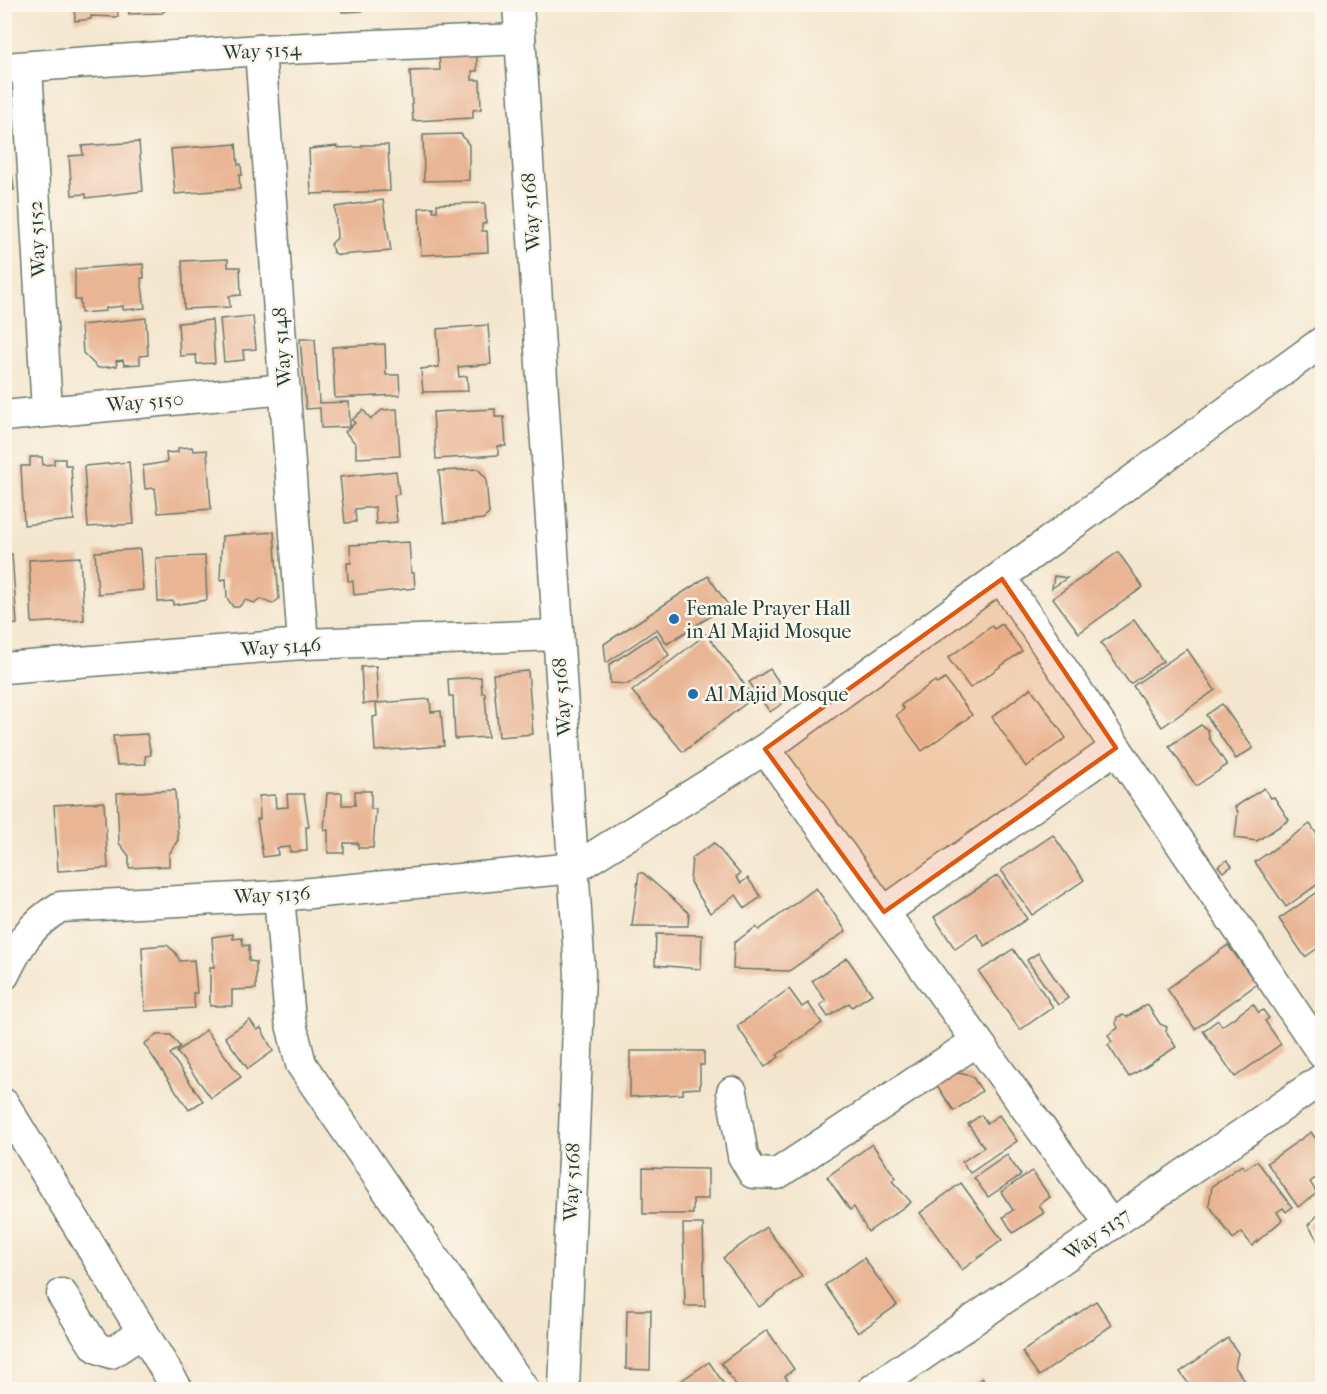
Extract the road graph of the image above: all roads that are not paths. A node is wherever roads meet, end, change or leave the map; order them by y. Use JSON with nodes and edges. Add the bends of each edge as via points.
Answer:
{"nodes":[{"id":1,"x":518,"y":4,"type":"edge"},
{"id":2,"x":520,"y":39,"type":"junction"},
{"id":3,"x":260,"y":50,"type":"junction"},
{"id":4,"x":16,"y":68,"type":"edge"},
{"id":5,"x":1323,"y":342,"type":"edge"},
{"id":6,"x":285,"y":389,"type":"junction"},
{"id":7,"x":47,"y":411,"type":"junction"},
{"id":8,"x":4,"y":416,"type":"edge"},
{"id":9,"x":1002,"y":579,"type":"junction"},
{"id":10,"x":558,"y":635,"type":"junction"},
{"id":11,"x":303,"y":644,"type":"junction"},
{"id":12,"x":4,"y":668,"type":"edge"},
{"id":13,"x":1116,"y":748,"type":"junction"},
{"id":14,"x":765,"y":749,"type":"junction"},
{"id":15,"x":575,"y":868,"type":"junction"},
{"id":16,"x":279,"y":896,"type":"junction"},
{"id":17,"x":884,"y":912,"type":"junction"},
{"id":18,"x":4,"y":975,"type":"edge"},
{"id":19,"x":977,"y":1041,"type":"junction"},
{"id":20,"x":1323,"y":1053,"type":"edge"},
{"id":21,"x":1323,"y":1079,"type":"edge"},
{"id":22,"x":732,"y":1092,"type":"dead end"},
{"id":23,"x":4,"y":1104,"type":"edge"},
{"id":24,"x":1111,"y":1225,"type":"junction"},
{"id":25,"x":62,"y":1294,"type":"dead end"},
{"id":26,"x":143,"y":1332,"type":"junction"},
{"id":27,"x":178,"y":1389,"type":"edge"},
{"id":28,"x":524,"y":1389,"type":"edge"},
{"id":29,"x":564,"y":1389,"type":"edge"},
{"id":30,"x":872,"y":1389,"type":"edge"}],
"edges":[{"from":1,"to":2,"type":"street","name":"Way 5168"},
{"from":2,"to":3,"type":"street","name":"Way 5154"},
{"from":2,"to":10,"type":"street","name":"Way 5168"},
{"from":3,"to":4,"type":"street","name":"Way 5154"},
{"from":3,"to":6,"type":"street","name":"Way 5148"},
{"from":4,"to":7,"type":"street","name":"Way 5152"},
{"from":5,"to":9,"type":"street"},
{"from":6,"to":7,"type":"street","name":"Way 5150"},
{"from":6,"to":11,"type":"street","name":"Way 5148"},
{"from":7,"to":8,"type":"street","name":"Way 5150"},
{"from":9,"to":13,"type":"street"},
{"from":9,"to":14,"type":"street"},
{"from":10,"to":11,"type":"street","name":"Way 5146"},
{"from":10,"to":15,"type":"street","name":"Way 5168"},
{"from":11,"to":12,"type":"street","name":"Way 5146"},
{"from":13,"to":17,"type":"street"},
{"from":13,"to":20,"type":"street"},
{"from":14,"to":15,"type":"street"},
{"from":14,"to":17,"type":"street"},
{"from":15,"to":16,"type":"street","name":"Way 5136"},
{"from":15,"to":29,"type":"street","name":"Way 5168","via":[[580,974]]},
{"from":16,"to":18,"type":"street","name":"Way 5136","via":[[60,907],[39,920],[19,945]]},
{"from":16,"to":28,"type":"street","via":[[290,1020],[301,1064]]},
{"from":17,"to":19,"type":"street"},
{"from":19,"to":22,"type":"street","via":[[777,1174],[753,1173],[743,1156]]},
{"from":19,"to":24,"type":"street"},
{"from":21,"to":24,"type":"street","name":"Way 5137"},
{"from":23,"to":26,"type":"street"},
{"from":24,"to":30,"type":"street","name":"Way 5137"},
{"from":25,"to":26,"type":"street","via":[[98,1348],[111,1353]]},
{"from":26,"to":27,"type":"street"}]}
